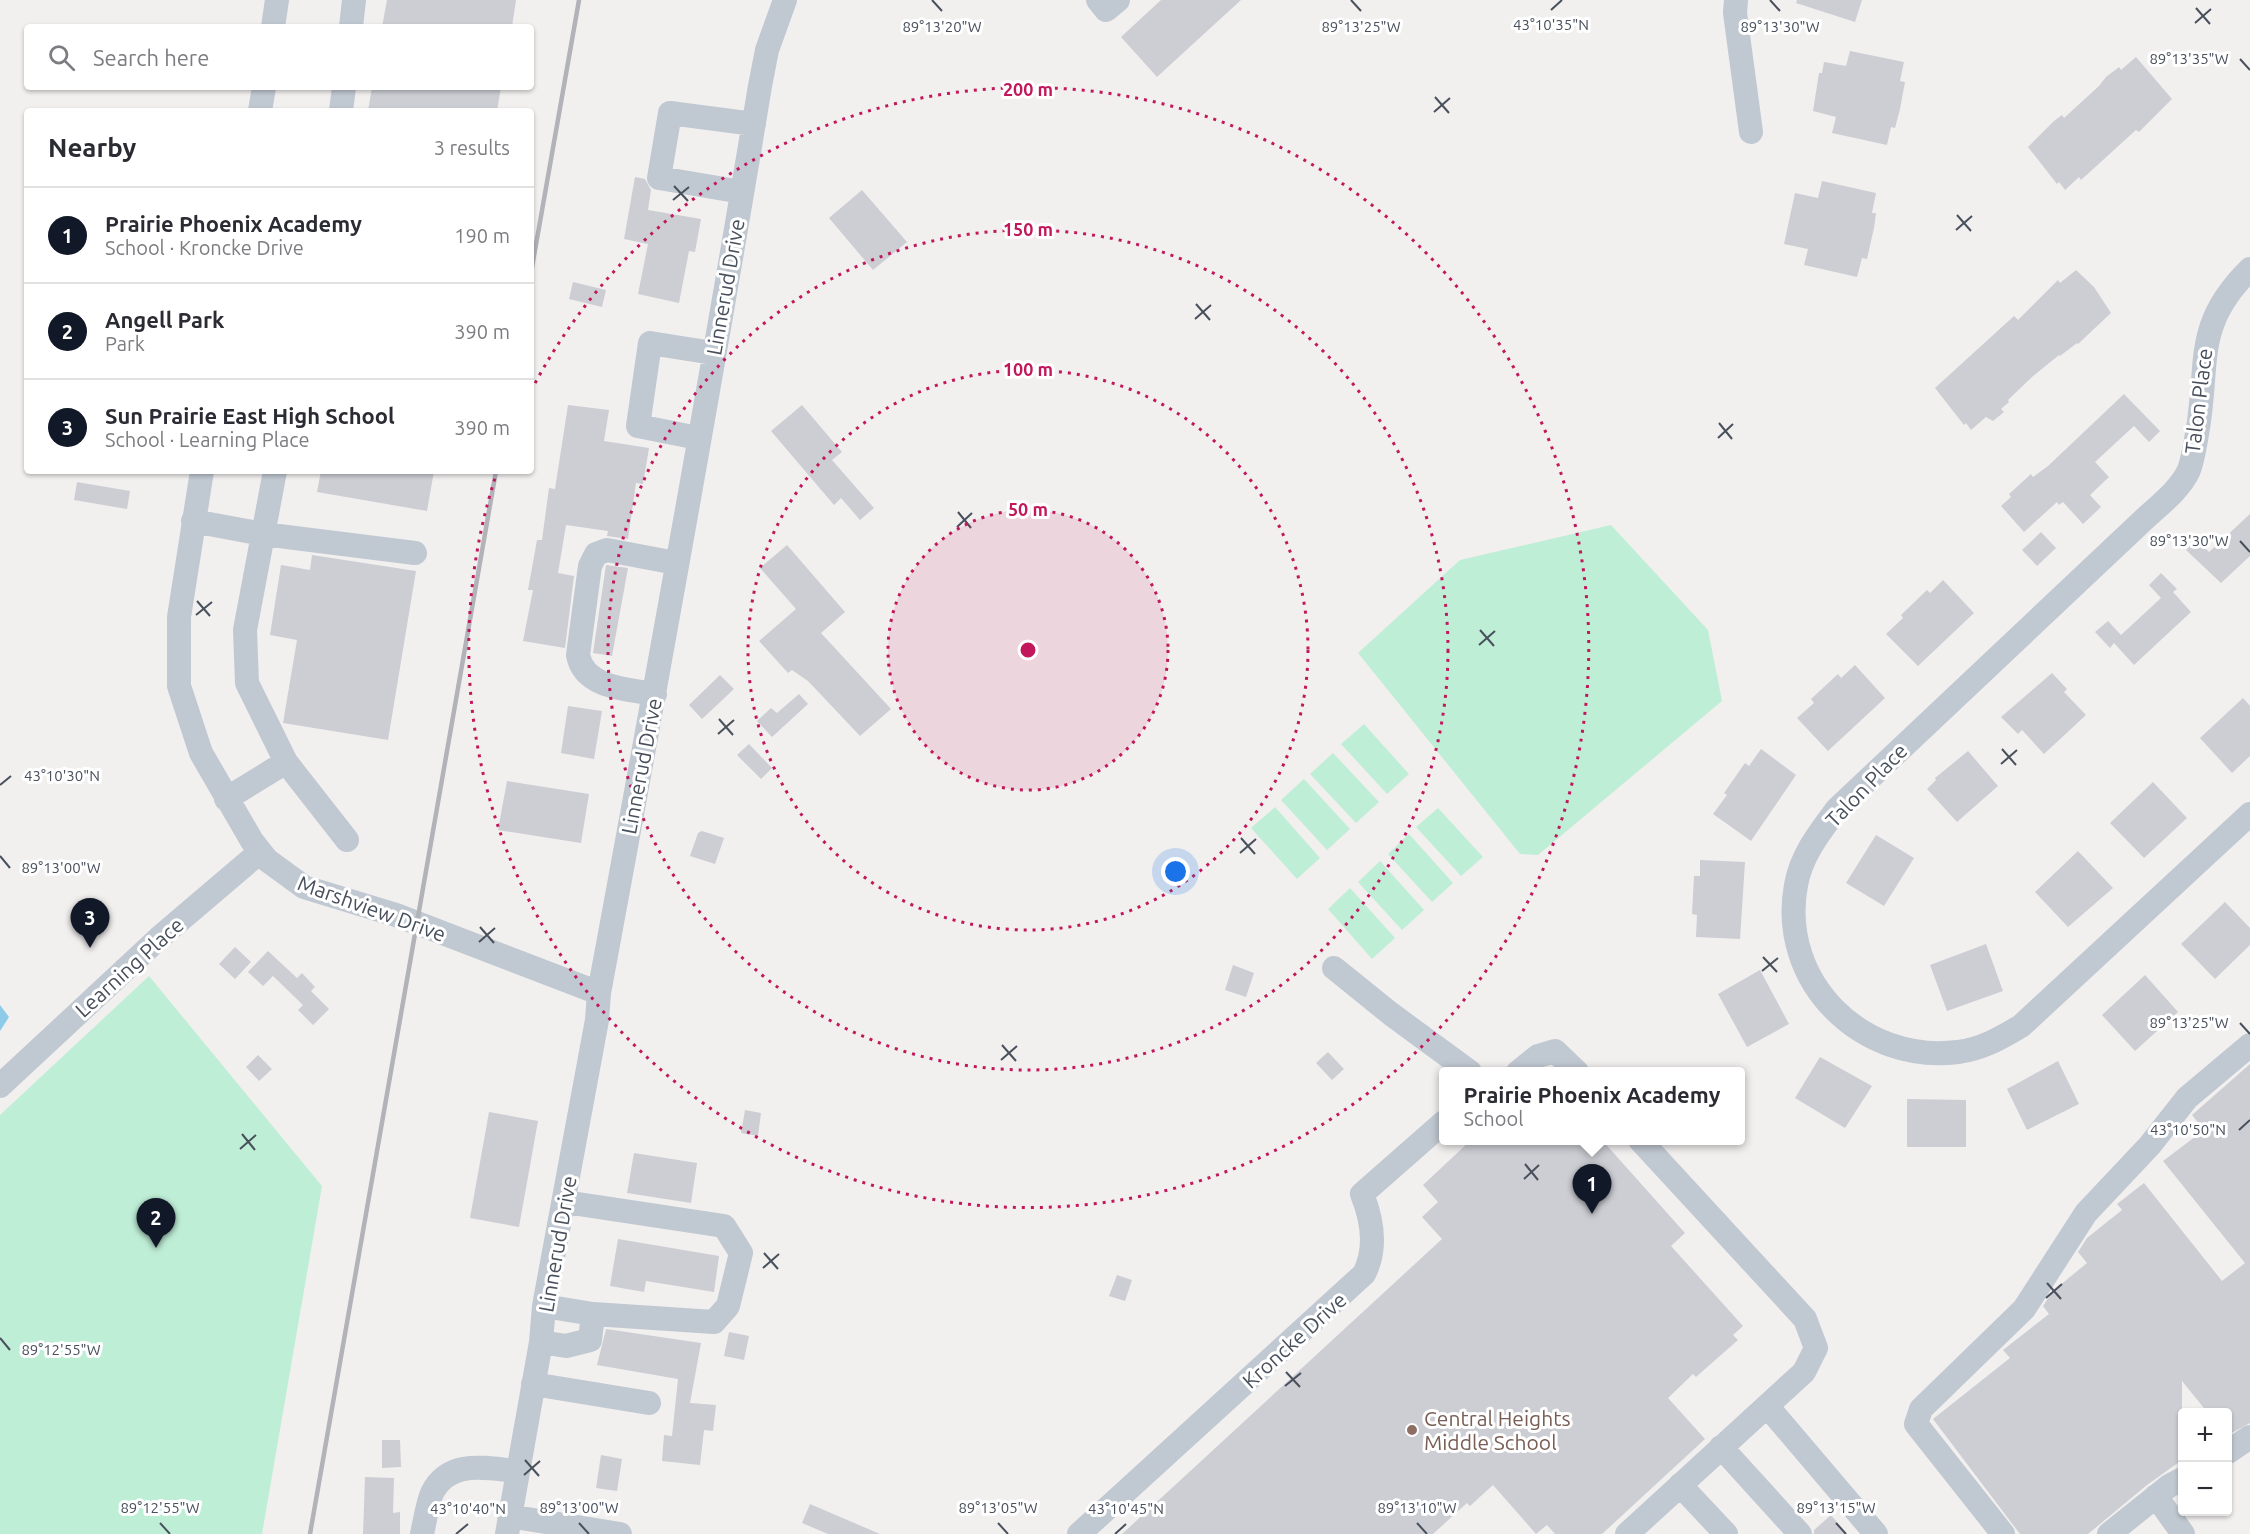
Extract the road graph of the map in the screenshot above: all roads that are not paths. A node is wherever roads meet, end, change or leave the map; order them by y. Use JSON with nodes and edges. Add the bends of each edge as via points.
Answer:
{"nodes":[{"id":1,"x":278,"y":0,"type":"edge"},
{"id":2,"x":354,"y":0,"type":"edge"},
{"id":3,"x":785,"y":0,"type":"edge"},
{"id":4,"x":1098,"y":0,"type":"edge"},
{"id":5,"x":1118,"y":0,"type":"edge"},
{"id":6,"x":1736,"y":0,"type":"edge"},
{"id":7,"x":274,"y":24,"type":"edge"},
{"id":8,"x":351,"y":24,"type":"edge"},
{"id":9,"x":264,"y":90,"type":"edge"},
{"id":10,"x":344,"y":90,"type":"edge"},
{"id":11,"x":260,"y":108,"type":"edge"},
{"id":12,"x":340,"y":108,"type":"edge"},
{"id":13,"x":754,"y":124,"type":"junction"},
{"id":14,"x":1751,"y":132,"type":"dead end"},
{"id":15,"x":742,"y":192,"type":"junction"},
{"id":16,"x":2250,"y":269,"type":"edge"},
{"id":17,"x":714,"y":353,"type":"junction"},
{"id":18,"x":699,"y":438,"type":"junction"},
{"id":19,"x":201,"y":474,"type":"edge"},
{"id":20,"x":274,"y":474,"type":"edge"},
{"id":21,"x":193,"y":521,"type":"junction"},
{"id":22,"x":263,"y":534,"type":"junction"},
{"id":23,"x":415,"y":553,"type":"dead end"},
{"id":24,"x":676,"y":563,"type":"junction"},
{"id":25,"x":655,"y":694,"type":"junction"},
{"id":26,"x":286,"y":762,"type":"junction"},
{"id":27,"x":226,"y":799,"type":"junction"},
{"id":28,"x":2250,"y":814,"type":"edge"},
{"id":29,"x":347,"y":840,"type":"dead end"},
{"id":30,"x":260,"y":852,"type":"junction"},
{"id":31,"x":1334,"y":968,"type":"dead end"},
{"id":32,"x":599,"y":993,"type":"junction"},
{"id":33,"x":2250,"y":1045,"type":"edge"},
{"id":34,"x":1464,"y":1067,"type":"edge"},
{"id":35,"x":1523,"y":1067,"type":"edge"},
{"id":36,"x":1573,"y":1067,"type":"edge"},
{"id":37,"x":0,"y":1086,"type":"edge"},
{"id":38,"x":1439,"y":1126,"type":"edge"},
{"id":39,"x":1645,"y":1145,"type":"edge"},
{"id":40,"x":565,"y":1202,"type":"junction"},
{"id":41,"x":544,"y":1306,"type":"junction"},
{"id":42,"x":593,"y":1314,"type":"junction"},
{"id":43,"x":541,"y":1342,"type":"junction"},
{"id":44,"x":533,"y":1384,"type":"junction"},
{"id":45,"x":649,"y":1403,"type":"dead end"},
{"id":46,"x":1768,"y":1407,"type":"junction"},
{"id":47,"x":2250,"y":1437,"type":"edge"},
{"id":48,"x":1721,"y":1447,"type":"junction"},
{"id":49,"x":2232,"y":1449,"type":"edge"},
{"id":50,"x":516,"y":1471,"type":"junction"},
{"id":51,"x":2178,"y":1482,"type":"edge"},
{"id":52,"x":1680,"y":1485,"type":"junction"},
{"id":53,"x":2156,"y":1496,"type":"junction"},
{"id":54,"x":508,"y":1525,"type":"edge"},
{"id":55,"x":422,"y":1534,"type":"edge"},
{"id":56,"x":620,"y":1534,"type":"edge"},
{"id":57,"x":1079,"y":1534,"type":"edge"},
{"id":58,"x":1627,"y":1534,"type":"edge"},
{"id":59,"x":1726,"y":1534,"type":"edge"},
{"id":60,"x":1800,"y":1534,"type":"edge"},
{"id":61,"x":1876,"y":1534,"type":"edge"},
{"id":62,"x":2003,"y":1534,"type":"edge"},
{"id":63,"x":2109,"y":1534,"type":"edge"},
{"id":64,"x":2183,"y":1534,"type":"edge"}],
"edges":[{"from":1,"to":7,"type":"street"},
{"from":2,"to":8,"type":"street"},
{"from":3,"to":13,"type":"street","name":"Linnerud Drive","via":[[767,50]]},
{"from":4,"to":5,"type":"street","via":[[1106,10]]},
{"from":6,"to":14,"type":"street"},
{"from":9,"to":11,"type":"street"},
{"from":10,"to":12,"type":"street"},
{"from":13,"to":15,"type":"street","name":"Linnerud Drive"},
{"from":13,"to":15,"type":"street","via":[[670,113],[659,178]]},
{"from":15,"to":17,"type":"street","name":"Linnerud Drive"},
{"from":16,"to":28,"type":"street","name":"Talon Place","via":[[2220,304],[2207,337],[2202,409],[2188,470],[2171,493],[1837,809],[1808,848],[1796,885],[1793,922],[1805,967],[1828,1006],[1847,1024],[1882,1042],[1918,1051],[1958,1052],[1991,1044],[2021,1026]]},
{"from":17,"to":18,"type":"street","name":"Linnerud Drive"},
{"from":17,"to":18,"type":"street","via":[[650,343],[638,426]]},
{"from":18,"to":24,"type":"street","name":"Linnerud Drive"},
{"from":19,"to":21,"type":"street","name":"Marshview Drive"},
{"from":20,"to":22,"type":"street"},
{"from":21,"to":22,"type":"street"},
{"from":21,"to":27,"type":"street","name":"Marshview Drive","via":[[179,617],[179,686],[201,753]]},
{"from":22,"to":23,"type":"street"},
{"from":22,"to":26,"type":"street","via":[[245,630],[247,682]]},
{"from":24,"to":25,"type":"street","name":"Linnerud Drive"},
{"from":24,"to":25,"type":"street","via":[[608,550],[596,554],[590,566],[578,655],[580,668],[590,678]]},
{"from":25,"to":32,"type":"street","name":"Linnerud Drive"},
{"from":26,"to":27,"type":"street"},
{"from":26,"to":29,"type":"street"},
{"from":27,"to":30,"type":"street","name":"Marshview Drive"},
{"from":30,"to":32,"type":"street","name":"Marshview Drive","via":[[304,888],[396,915]]},
{"from":30,"to":37,"type":"street","name":"Learning Place","via":[[159,938]]},
{"from":31,"to":34,"type":"street"},
{"from":32,"to":40,"type":"street","name":"Linnerud Drive"},
{"from":33,"to":62,"type":"street","via":[[2187,1098],[2150,1145],[2086,1213],[2024,1309],[1921,1409],[1916,1424]]},
{"from":35,"to":36,"type":"street","via":[[1538,1056],[1555,1051]]},
{"from":38,"to":57,"type":"street","name":"Kroncke Drive","via":[[1362,1194],[1370,1216],[1372,1240],[1370,1264],[1364,1274]]},
{"from":39,"to":46,"type":"street","via":[[1805,1319],[1816,1348],[1804,1372]]},
{"from":40,"to":41,"type":"street","name":"Linnerud Drive"},
{"from":40,"to":42,"type":"street","via":[[724,1226],[741,1253],[728,1306],[714,1322]]},
{"from":41,"to":42,"type":"street"},
{"from":41,"to":43,"type":"street","name":"Linnerud Drive"},
{"from":42,"to":43,"type":"street","via":[[590,1340],[566,1346]]},
{"from":43,"to":44,"type":"street","name":"Linnerud Drive"},
{"from":44,"to":45,"type":"street"},
{"from":44,"to":50,"type":"street","name":"Linnerud Drive"},
{"from":46,"to":48,"type":"street"},
{"from":46,"to":61,"type":"street"},
{"from":47,"to":49,"type":"street"},
{"from":48,"to":52,"type":"street"},
{"from":48,"to":60,"type":"street"},
{"from":50,"to":54,"type":"street","name":"Linnerud Drive"},
{"from":50,"to":55,"type":"street","via":[[467,1467],[447,1474],[432,1493]]},
{"from":51,"to":53,"type":"street"},
{"from":52,"to":58,"type":"street"},
{"from":52,"to":59,"type":"street"},
{"from":53,"to":63,"type":"street"},
{"from":53,"to":64,"type":"street"},
{"from":54,"to":56,"type":"street"}]}
